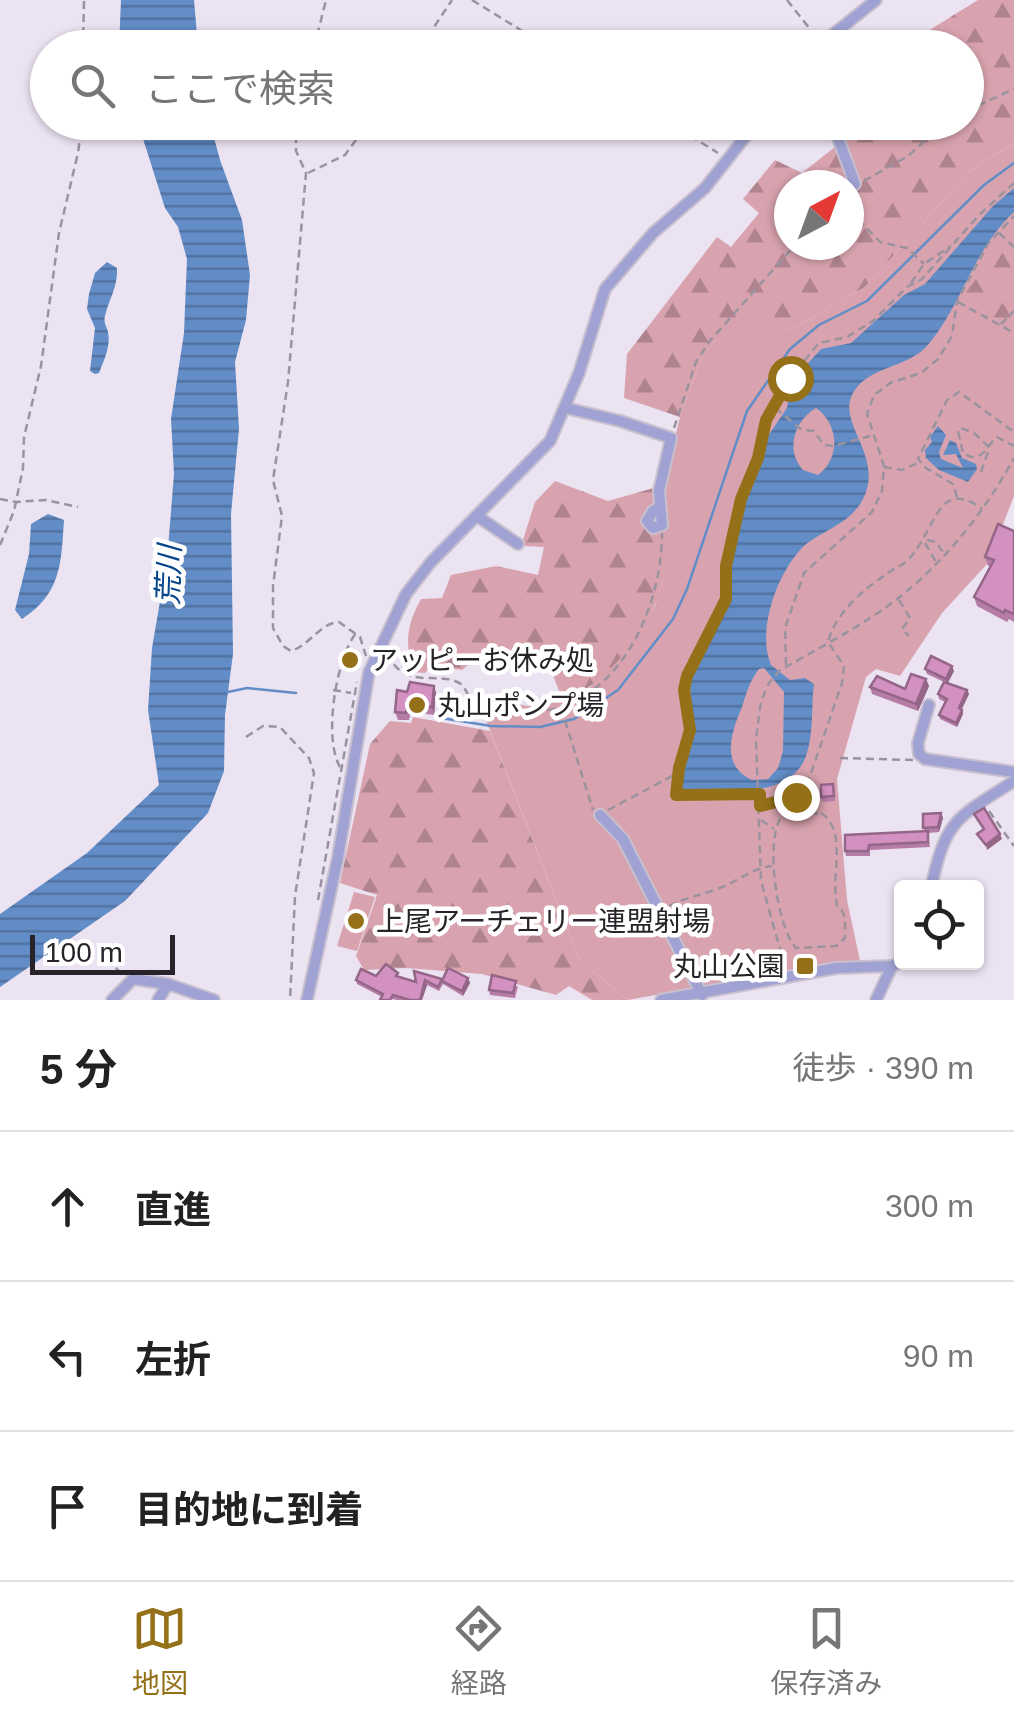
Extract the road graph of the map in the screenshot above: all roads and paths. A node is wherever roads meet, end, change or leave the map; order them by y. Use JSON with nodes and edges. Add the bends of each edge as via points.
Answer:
{"nodes":[{"id":1,"x":84,"y":0,"type":"edge"},
{"id":2,"x":326,"y":0,"type":"edge"},
{"id":3,"x":452,"y":0,"type":"edge"},
{"id":4,"x":472,"y":0,"type":"edge"},
{"id":5,"x":787,"y":0,"type":"edge"},
{"id":6,"x":876,"y":0,"type":"edge"},
{"id":7,"x":83,"y":30,"type":"edge"},
{"id":8,"x":318,"y":30,"type":"edge"},
{"id":9,"x":432,"y":30,"type":"edge"},
{"id":10,"x":521,"y":30,"type":"edge"},
{"id":11,"x":809,"y":30,"type":"edge"},
{"id":12,"x":839,"y":30,"type":"edge"},
{"id":13,"x":1014,"y":89,"type":"edge"},
{"id":14,"x":984,"y":103,"type":"edge"},
{"id":15,"x":80,"y":140,"type":"edge"},
{"id":16,"x":296,"y":140,"type":"edge"},
{"id":17,"x":356,"y":140,"type":"edge"},
{"id":18,"x":697,"y":140,"type":"edge"},
{"id":19,"x":743,"y":140,"type":"edge"},
{"id":20,"x":839,"y":140,"type":"edge"},
{"id":21,"x":926,"y":140,"type":"edge"},
{"id":22,"x":728,"y":159,"type":"junction"},
{"id":23,"x":850,"y":170,"type":"edge"},
{"id":24,"x":306,"y":173,"type":"junction"},
{"id":25,"x":864,"y":179,"type":"edge"},
{"id":26,"x":1014,"y":183,"type":"edge"},
{"id":27,"x":1014,"y":216,"type":"edge"},
{"id":28,"x":864,"y":225,"type":"edge"},
{"id":29,"x":998,"y":232,"type":"junction"},
{"id":30,"x":952,"y":245,"type":"junction"},
{"id":31,"x":1014,"y":248,"type":"edge"},
{"id":32,"x":782,"y":260,"type":"edge"},
{"id":33,"x":923,"y":263,"type":"junction"},
{"id":34,"x":908,"y":286,"type":"junction"},
{"id":35,"x":957,"y":301,"type":"junction"},
{"id":36,"x":1014,"y":311,"type":"edge"},
{"id":37,"x":999,"y":326,"type":"junction"},
{"id":38,"x":1014,"y":333,"type":"edge"},
{"id":39,"x":774,"y":406,"type":"junction"},
{"id":40,"x":566,"y":408,"type":"junction"},
{"id":41,"x":1014,"y":432,"type":"edge"},
{"id":42,"x":872,"y":436,"type":"junction"},
{"id":43,"x":670,"y":438,"type":"junction"},
{"id":44,"x":1014,"y":446,"type":"edge"},
{"id":45,"x":989,"y":448,"type":"junction"},
{"id":46,"x":1014,"y":458,"type":"edge"},
{"id":47,"x":919,"y":462,"type":"junction"},
{"id":48,"x":884,"y":467,"type":"junction"},
{"id":49,"x":981,"y":472,"type":"dead end"},
{"id":50,"x":957,"y":498,"type":"junction"},
{"id":51,"x":0,"y":499,"type":"edge"},
{"id":52,"x":16,"y":502,"type":"junction"},
{"id":53,"x":78,"y":506,"type":"dead end"},
{"id":54,"x":982,"y":509,"type":"junction"},
{"id":55,"x":477,"y":516,"type":"junction"},
{"id":56,"x":662,"y":525,"type":"joint"},
{"id":57,"x":925,"y":541,"type":"junction"},
{"id":58,"x":518,"y":544,"type":"dead end"},
{"id":59,"x":0,"y":545,"type":"edge"},
{"id":60,"x":944,"y":553,"type":"junction"},
{"id":61,"x":936,"y":562,"type":"junction"},
{"id":62,"x":898,"y":598,"type":"junction"},
{"id":63,"x":356,"y":633,"type":"junction"},
{"id":64,"x":909,"y":636,"type":"dead end"},
{"id":65,"x":828,"y":642,"type":"junction"},
{"id":66,"x":391,"y":650,"type":"dead end"},
{"id":67,"x":366,"y":661,"type":"dead end"},
{"id":68,"x":786,"y":667,"type":"junction"},
{"id":69,"x":360,"y":674,"type":"dead end"},
{"id":70,"x":335,"y":690,"type":"junction"},
{"id":71,"x":355,"y":694,"type":"junction"},
{"id":72,"x":929,"y":705,"type":"dead end"},
{"id":73,"x":560,"y":707,"type":"junction"},
{"id":74,"x":246,"y":737,"type":"dead end"},
{"id":75,"x":840,"y":758,"type":"dead end"},
{"id":76,"x":923,"y":758,"type":"junction"},
{"id":77,"x":341,"y":768,"type":"junction"},
{"id":78,"x":1014,"y":772,"type":"edge"},
{"id":79,"x":678,"y":774,"type":"junction"},
{"id":80,"x":1014,"y":781,"type":"edge"},
{"id":81,"x":808,"y":782,"type":"junction"},
{"id":82,"x":818,"y":788,"type":"edge"},
{"id":83,"x":760,"y":793,"type":"junction"},
{"id":84,"x":982,"y":802,"type":"junction"},
{"id":85,"x":760,"y":806,"type":"junction"},
{"id":86,"x":600,"y":814,"type":"junction"},
{"id":87,"x":760,"y":819,"type":"junction"},
{"id":88,"x":774,"y":829,"type":"junction"},
{"id":89,"x":1014,"y":846,"type":"edge"},
{"id":90,"x":774,"y":866,"type":"junction"},
{"id":91,"x":760,"y":867,"type":"junction"},
{"id":92,"x":933,"y":880,"type":"edge"},
{"id":93,"x":316,"y":910,"type":"dead end"},
{"id":94,"x":661,"y":910,"type":"junction"},
{"id":95,"x":787,"y":930,"type":"junction"},
{"id":96,"x":774,"y":934,"type":"junction"},
{"id":97,"x":114,"y":956,"type":"dead end"},
{"id":98,"x":894,"y":964,"type":"edge"},
{"id":99,"x":894,"y":970,"type":"edge"},
{"id":100,"x":788,"y":978,"type":"junction"},
{"id":101,"x":132,"y":979,"type":"junction"},
{"id":102,"x":168,"y":984,"type":"junction"},
{"id":103,"x":702,"y":994,"type":"junction"},
{"id":104,"x":112,"y":1000,"type":"edge"},
{"id":105,"x":158,"y":1000,"type":"edge"},
{"id":106,"x":214,"y":1000,"type":"edge"},
{"id":107,"x":290,"y":1000,"type":"edge"},
{"id":108,"x":308,"y":1000,"type":"edge"},
{"id":109,"x":661,"y":1000,"type":"edge"},
{"id":110,"x":876,"y":1000,"type":"edge"}],
"edges":[{"from":1,"to":7,"type":"path"},
{"from":2,"to":8,"type":"path"},
{"from":3,"to":9,"type":"path"},
{"from":4,"to":10,"type":"path"},
{"from":5,"to":11,"type":"path"},
{"from":6,"to":12,"type":"street"},
{"from":13,"to":14,"type":"path"},
{"from":15,"to":52,"type":"path"},
{"from":16,"to":24,"type":"path"},
{"from":17,"to":24,"type":"path","via":[[345,155]]},
{"from":18,"to":22,"type":"path"},
{"from":19,"to":22,"type":"street"},
{"from":20,"to":23,"type":"street"},
{"from":21,"to":25,"type":"path"},
{"from":22,"to":40,"type":"street","via":[[606,289]]},
{"from":24,"to":63,"type":"path","via":[[273,480],[282,516],[273,628],[291,650],[334,621]]},
{"from":26,"to":30,"type":"path"},
{"from":27,"to":29,"type":"path"},
{"from":28,"to":33,"type":"path","via":[[880,242],[907,248]]},
{"from":29,"to":31,"type":"path"},
{"from":29,"to":35,"type":"path"},
{"from":30,"to":33,"type":"path"},
{"from":30,"to":34,"type":"path","via":[[922,280]]},
{"from":32,"to":43,"type":"path","via":[[708,342]]},
{"from":33,"to":34,"type":"path"},
{"from":34,"to":39,"type":"path","via":[[852,335],[819,343]]},
{"from":35,"to":37,"type":"path"},
{"from":35,"to":42,"type":"path","via":[[952,336],[938,359],[874,395],[868,414]]},
{"from":36,"to":37,"type":"path"},
{"from":37,"to":38,"type":"path"},
{"from":39,"to":42,"type":"path","via":[[824,445]]},
{"from":39,"to":79,"type":"path","via":[[738,512],[726,599],[687,676],[690,730]]},
{"from":40,"to":43,"type":"street"},
{"from":40,"to":55,"type":"street","via":[[550,441]]},
{"from":41,"to":47,"type":"path","via":[[954,393]]},
{"from":42,"to":48,"type":"path"},
{"from":43,"to":56,"type":"street","via":[[660,508],[647,520],[653,528]]},
{"from":44,"to":45,"type":"path","via":[[997,437]]},
{"from":45,"to":45,"type":"path","via":[[966,456],[958,431],[969,429]]},
{"from":45,"to":49,"type":"path"},
{"from":46,"to":54,"type":"path"},
{"from":47,"to":48,"type":"path","via":[[902,470]]},
{"from":47,"to":50,"type":"path","via":[[953,484]]},
{"from":48,"to":68,"type":"path","via":[[872,512],[804,573],[785,628]]},
{"from":50,"to":54,"type":"path"},
{"from":50,"to":57,"type":"path","via":[[945,503]]},
{"from":51,"to":52,"type":"path"},
{"from":52,"to":53,"type":"path"},
{"from":52,"to":59,"type":"path"},
{"from":54,"to":60,"type":"path"},
{"from":55,"to":58,"type":"street"},
{"from":55,"to":108,"type":"street","via":[[406,594],[369,672]]},
{"from":56,"to":73,"type":"path","via":[[660,574],[641,632],[594,690]]},
{"from":57,"to":60,"type":"path","via":[[936,542]]},
{"from":57,"to":61,"type":"path"},
{"from":57,"to":65,"type":"path","via":[[846,609]]},
{"from":60,"to":61,"type":"path"},
{"from":61,"to":62,"type":"path"},
{"from":62,"to":64,"type":"path","via":[[910,618],[902,629]]},
{"from":62,"to":65,"type":"path"},
{"from":63,"to":67,"type":"path"},
{"from":63,"to":70,"type":"path"},
{"from":65,"to":68,"type":"path"},
{"from":65,"to":81,"type":"path","via":[[844,673]]},
{"from":66,"to":73,"type":"path","via":[[402,673],[460,684],[477,703],[514,712]]},
{"from":68,"to":83,"type":"path","via":[[772,679],[758,712]]},
{"from":69,"to":71,"type":"path"},
{"from":70,"to":71,"type":"path"},
{"from":70,"to":77,"type":"path","via":[[330,742]]},
{"from":71,"to":77,"type":"path"},
{"from":72,"to":76,"type":"street","via":[[918,742]]},
{"from":73,"to":86,"type":"path"},
{"from":74,"to":107,"type":"path","via":[[262,726],[280,727],[314,773],[294,896]]},
{"from":75,"to":76,"type":"path"},
{"from":76,"to":78,"type":"street"},
{"from":77,"to":93,"type":"path"},
{"from":79,"to":83,"type":"path","via":[[676,795]]},
{"from":79,"to":86,"type":"path"},
{"from":80,"to":84,"type":"street"},
{"from":81,"to":82,"type":"path"},
{"from":81,"to":85,"type":"path","via":[[790,800]]},
{"from":83,"to":85,"type":"path"},
{"from":84,"to":89,"type":"path"},
{"from":84,"to":92,"type":"street","via":[[946,834]]},
{"from":85,"to":87,"type":"path"},
{"from":86,"to":94,"type":"street","via":[[623,839]]},
{"from":87,"to":88,"type":"path"},
{"from":87,"to":91,"type":"path"},
{"from":88,"to":90,"type":"path"},
{"from":88,"to":95,"type":"path","via":[[782,816],[815,812],[826,815],[835,830],[845,938],[836,946],[796,948]]},
{"from":90,"to":91,"type":"path"},
{"from":90,"to":95,"type":"path"},
{"from":91,"to":94,"type":"path"},
{"from":91,"to":96,"type":"path"},
{"from":94,"to":103,"type":"street"},
{"from":95,"to":96,"type":"path"},
{"from":96,"to":100,"type":"path"},
{"from":97,"to":101,"type":"path","via":[[116,969]]},
{"from":98,"to":100,"type":"street"},
{"from":99,"to":110,"type":"street"},
{"from":100,"to":103,"type":"street"},
{"from":101,"to":102,"type":"street"},
{"from":101,"to":104,"type":"street"},
{"from":102,"to":105,"type":"street"},
{"from":102,"to":106,"type":"street"},
{"from":103,"to":109,"type":"street"}]}
